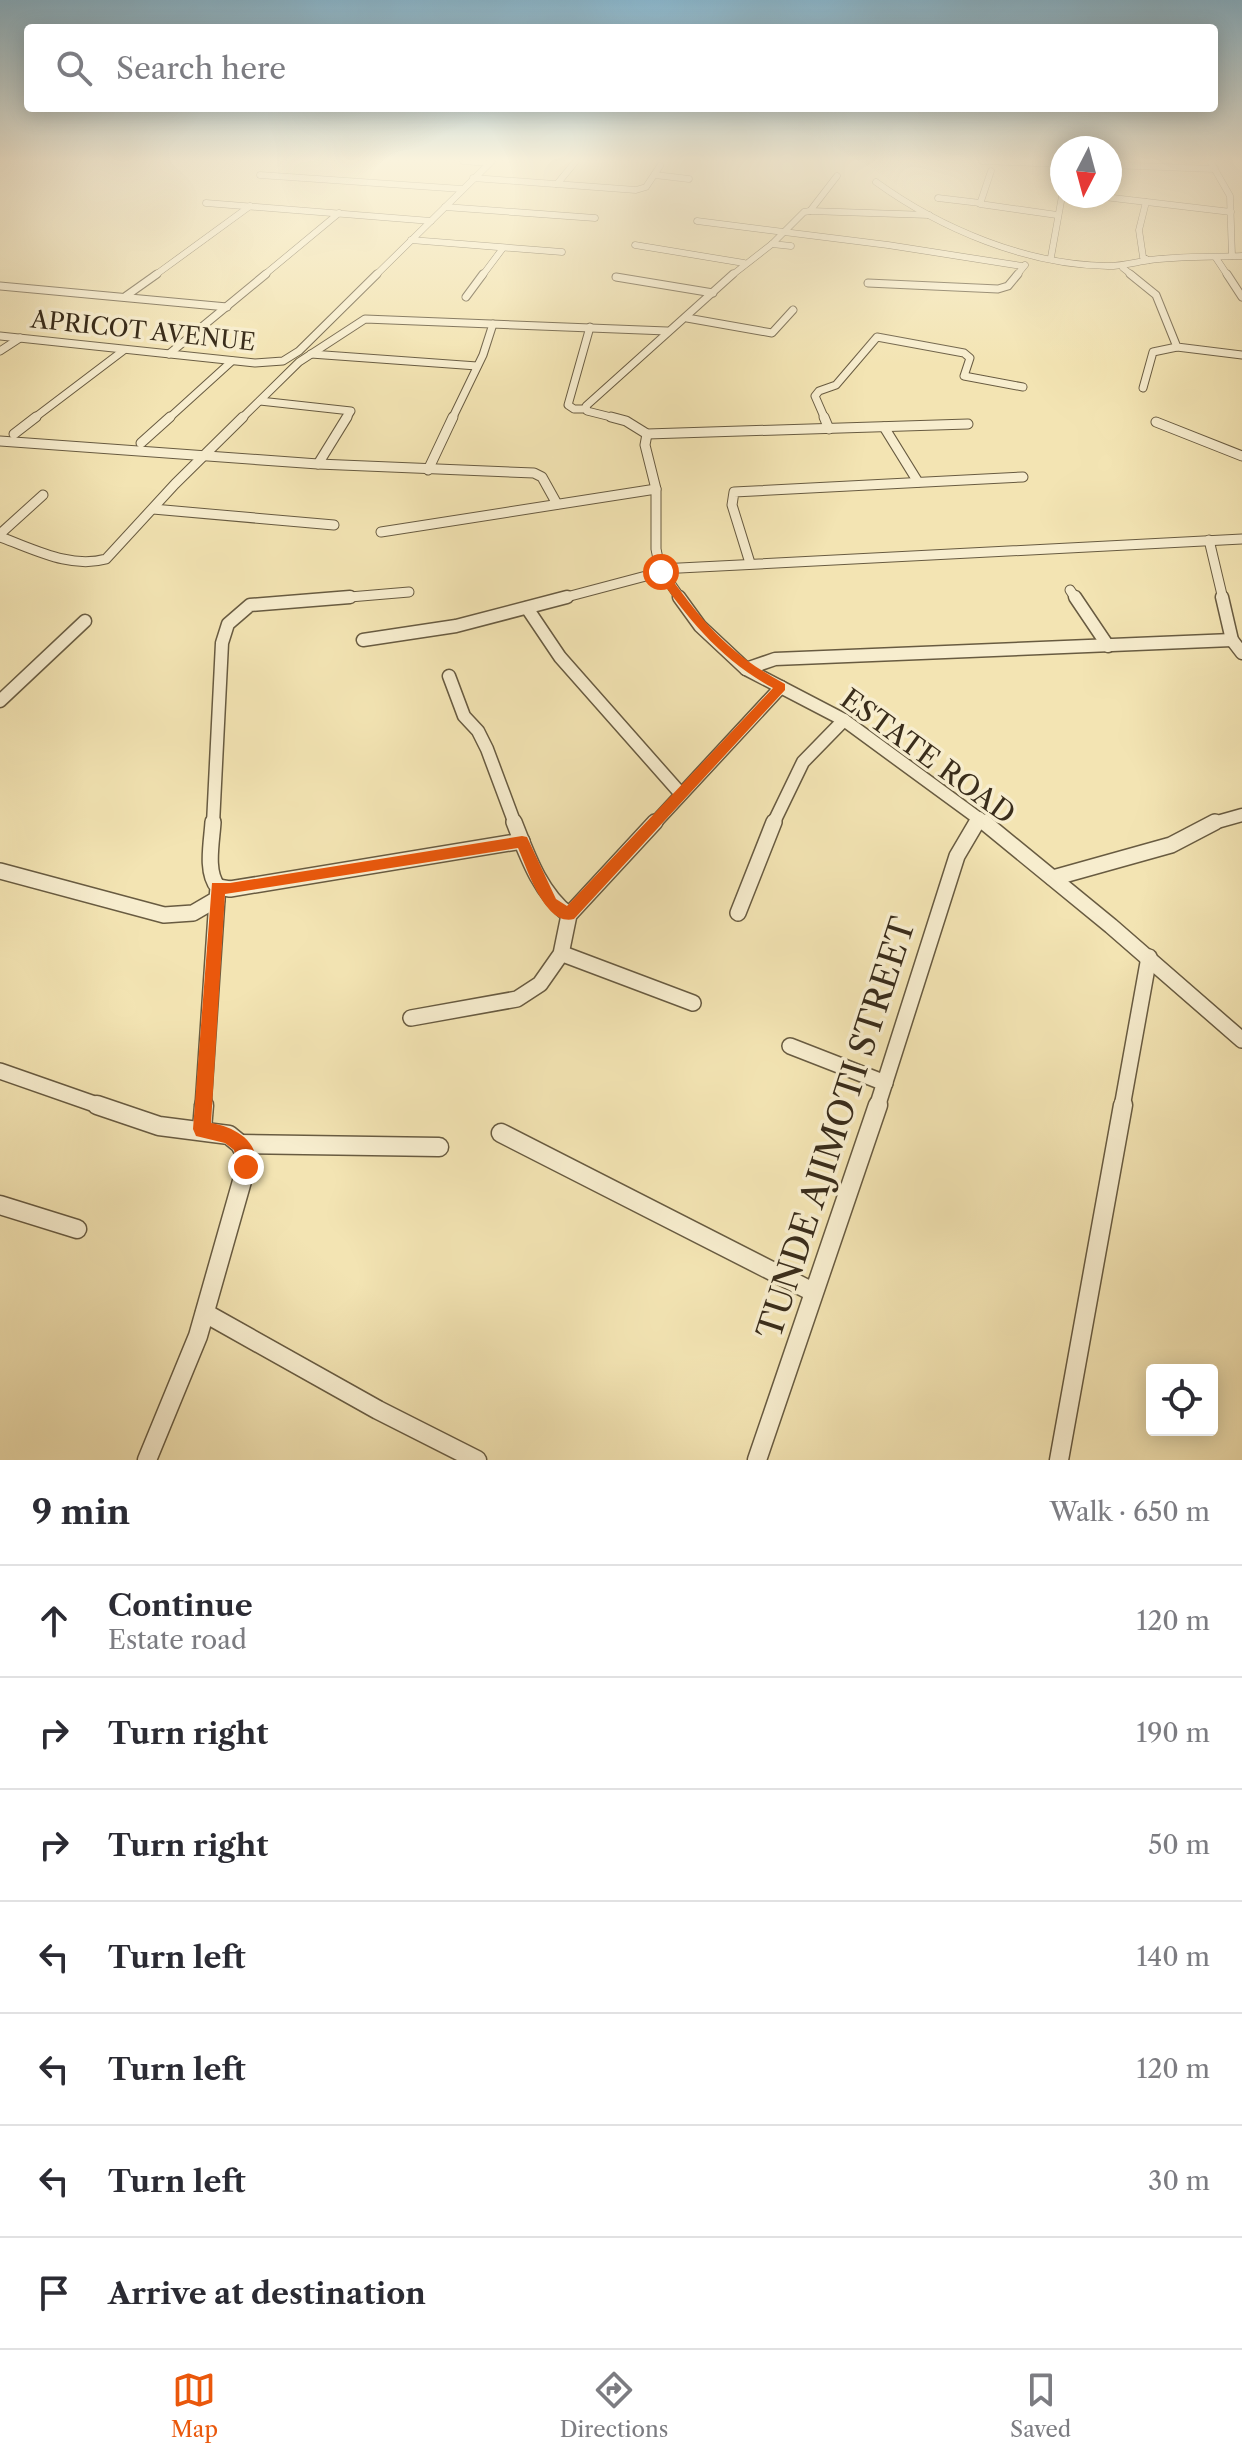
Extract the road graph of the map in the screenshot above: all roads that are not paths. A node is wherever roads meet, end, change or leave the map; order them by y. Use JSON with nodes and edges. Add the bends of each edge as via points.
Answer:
{"nodes":[{"id":1,"x":218,"y":229,"type":"edge"},
{"id":2,"x":320,"y":229,"type":"edge"},
{"id":3,"x":422,"y":229,"type":"edge"},
{"id":4,"x":750,"y":229,"type":"edge"},
{"id":5,"x":787,"y":229,"type":"edge"},
{"id":6,"x":953,"y":229,"type":"edge"},
{"id":7,"x":1055,"y":229,"type":"edge"},
{"id":8,"x":1139,"y":229,"type":"edge"},
{"id":9,"x":1228,"y":229,"type":"edge"},
{"id":10,"x":782,"y":234,"type":"junction"},
{"id":11,"x":411,"y":240,"type":"junction"},
{"id":12,"x":772,"y":244,"type":"junction"},
{"id":13,"x":635,"y":245,"type":"dead end"},
{"id":14,"x":791,"y":246,"type":"dead end"},
{"id":15,"x":503,"y":248,"type":"junction"},
{"id":16,"x":562,"y":252,"type":"dead end"},
{"id":17,"x":1034,"y":253,"type":"junction"},
{"id":18,"x":1232,"y":256,"type":"junction"},
{"id":19,"x":1242,"y":256,"type":"edge"},
{"id":20,"x":1051,"y":257,"type":"junction"},
{"id":21,"x":1216,"y":258,"type":"junction"},
{"id":22,"x":1148,"y":260,"type":"junction"},
{"id":23,"x":744,"y":263,"type":"junction"},
{"id":24,"x":1022,"y":266,"type":"junction"},
{"id":25,"x":1123,"y":268,"type":"junction"},
{"id":26,"x":616,"y":277,"type":"dead end"},
{"id":27,"x":868,"y":283,"type":"dead end"},
{"id":28,"x":0,"y":286,"type":"edge"},
{"id":29,"x":713,"y":293,"type":"junction"},
{"id":30,"x":126,"y":296,"type":"junction"},
{"id":31,"x":466,"y":297,"type":"dead end"},
{"id":32,"x":1242,"y":297,"type":"edge"},
{"id":33,"x":227,"y":307,"type":"junction"},
{"id":34,"x":793,"y":310,"type":"dead end"},
{"id":35,"x":687,"y":318,"type":"junction"},
{"id":36,"x":493,"y":324,"type":"junction"},
{"id":37,"x":590,"y":327,"type":"junction"},
{"id":38,"x":667,"y":331,"type":"junction"},
{"id":39,"x":0,"y":336,"type":"edge"},
{"id":40,"x":20,"y":338,"type":"junction"},
{"id":41,"x":1177,"y":347,"type":"junction"},
{"id":42,"x":124,"y":350,"type":"junction"},
{"id":43,"x":0,"y":351,"type":"edge"},
{"id":44,"x":169,"y":354,"type":"junction"},
{"id":45,"x":311,"y":354,"type":"junction"},
{"id":46,"x":1242,"y":355,"type":"edge"},
{"id":47,"x":232,"y":361,"type":"junction"},
{"id":48,"x":477,"y":366,"type":"junction"},
{"id":49,"x":1023,"y":387,"type":"dead end"},
{"id":50,"x":1143,"y":388,"type":"dead end"},
{"id":51,"x":260,"y":401,"type":"junction"},
{"id":52,"x":585,"y":409,"type":"junction"},
{"id":53,"x":1156,"y":422,"type":"dead end"},
{"id":54,"x":968,"y":424,"type":"dead end"},
{"id":55,"x":884,"y":427,"type":"junction"},
{"id":56,"x":829,"y":429,"type":"junction"},
{"id":57,"x":14,"y":434,"type":"dead end"},
{"id":58,"x":647,"y":434,"type":"junction"},
{"id":59,"x":0,"y":441,"type":"edge"},
{"id":60,"x":141,"y":443,"type":"dead end"},
{"id":61,"x":203,"y":456,"type":"junction"},
{"id":62,"x":1242,"y":456,"type":"edge"},
{"id":63,"x":318,"y":464,"type":"junction"},
{"id":64,"x":428,"y":470,"type":"junction"},
{"id":65,"x":1023,"y":477,"type":"dead end"},
{"id":66,"x":918,"y":482,"type":"junction"},
{"id":67,"x":656,"y":489,"type":"junction"},
{"id":68,"x":43,"y":495,"type":"dead end"},
{"id":69,"x":557,"y":504,"type":"junction"},
{"id":70,"x":153,"y":509,"type":"junction"},
{"id":71,"x":334,"y":525,"type":"dead end"},
{"id":72,"x":381,"y":532,"type":"dead end"},
{"id":73,"x":0,"y":535,"type":"edge"},
{"id":74,"x":1242,"y":539,"type":"edge"},
{"id":75,"x":1209,"y":540,"type":"junction"},
{"id":76,"x":750,"y":563,"type":"junction"},
{"id":77,"x":660,"y":571,"type":"junction"},
{"id":78,"x":1070,"y":590,"type":"dead end"},
{"id":79,"x":409,"y":592,"type":"dead end"},
{"id":80,"x":527,"y":608,"type":"junction"},
{"id":81,"x":85,"y":621,"type":"dead end"},
{"id":82,"x":363,"y":640,"type":"dead end"},
{"id":83,"x":1232,"y":640,"type":"junction"},
{"id":84,"x":1108,"y":646,"type":"junction"},
{"id":85,"x":1242,"y":653,"type":"edge"},
{"id":86,"x":746,"y":669,"type":"junction"},
{"id":87,"x":449,"y":676,"type":"dead end"},
{"id":88,"x":781,"y":687,"type":"junction"},
{"id":89,"x":0,"y":701,"type":"edge"},
{"id":90,"x":844,"y":720,"type":"junction"},
{"id":91,"x":681,"y":794,"type":"junction"},
{"id":92,"x":1242,"y":815,"type":"edge"},
{"id":93,"x":979,"y":818,"type":"junction"},
{"id":94,"x":522,"y":841,"type":"junction"},
{"id":95,"x":0,"y":871,"type":"edge"},
{"id":96,"x":1053,"y":878,"type":"junction"},
{"id":97,"x":217,"y":893,"type":"junction"},
{"id":98,"x":738,"y":913,"type":"dead end"},
{"id":99,"x":569,"y":915,"type":"junction"},
{"id":100,"x":563,"y":954,"type":"junction"},
{"id":101,"x":1149,"y":957,"type":"junction"},
{"id":102,"x":693,"y":1003,"type":"dead end"},
{"id":103,"x":411,"y":1018,"type":"dead end"},
{"id":104,"x":1241,"y":1038,"type":"edge"},
{"id":105,"x":790,"y":1046,"type":"dead end"},
{"id":106,"x":0,"y":1071,"type":"edge"},
{"id":107,"x":885,"y":1083,"type":"junction"},
{"id":108,"x":202,"y":1129,"type":"junction"},
{"id":109,"x":501,"y":1133,"type":"dead end"},
{"id":110,"x":240,"y":1144,"type":"junction"},
{"id":111,"x":439,"y":1147,"type":"dead end"},
{"id":112,"x":0,"y":1205,"type":"edge"},
{"id":113,"x":77,"y":1229,"type":"dead end"},
{"id":114,"x":813,"y":1292,"type":"junction"},
{"id":115,"x":205,"y":1313,"type":"junction"},
{"id":116,"x":147,"y":1460,"type":"edge"},
{"id":117,"x":477,"y":1460,"type":"edge"},
{"id":118,"x":757,"y":1460,"type":"edge"},
{"id":119,"x":1059,"y":1460,"type":"edge"}],
"edges":[{"from":1,"to":30,"type":"street"},
{"from":2,"to":33,"type":"street"},
{"from":3,"to":11,"type":"street"},
{"from":4,"to":10,"type":"street"},
{"from":5,"to":10,"type":"street"},
{"from":6,"to":17,"type":"street"},
{"from":7,"to":20,"type":"street"},
{"from":8,"to":22,"type":"street"},
{"from":9,"to":18,"type":"street"},
{"from":10,"to":12,"type":"street"},
{"from":10,"to":24,"type":"street","via":[[876,242]]},
{"from":11,"to":15,"type":"street"},
{"from":11,"to":47,"type":"street","name":"APRICOT AVENUE","via":[[299,351],[264,364]]},
{"from":12,"to":14,"type":"street"},
{"from":12,"to":23,"type":"street"},
{"from":13,"to":23,"type":"street"},
{"from":15,"to":16,"type":"street"},
{"from":15,"to":31,"type":"street"},
{"from":17,"to":20,"type":"street"},
{"from":17,"to":24,"type":"street"},
{"from":18,"to":19,"type":"street"},
{"from":18,"to":21,"type":"street"},
{"from":20,"to":25,"type":"street"},
{"from":21,"to":22,"type":"street"},
{"from":21,"to":32,"type":"street"},
{"from":22,"to":25,"type":"street"},
{"from":23,"to":29,"type":"street"},
{"from":24,"to":27,"type":"street","via":[[1008,286],[998,289]]},
{"from":25,"to":41,"type":"street","via":[[1156,295]]},
{"from":26,"to":29,"type":"street"},
{"from":28,"to":30,"type":"street"},
{"from":29,"to":35,"type":"street"},
{"from":30,"to":33,"type":"street"},
{"from":33,"to":44,"type":"street"},
{"from":34,"to":35,"type":"street","via":[[772,333]]},
{"from":35,"to":38,"type":"street"},
{"from":36,"to":37,"type":"street"},
{"from":36,"to":45,"type":"street","via":[[367,318]]},
{"from":36,"to":48,"type":"street"},
{"from":37,"to":38,"type":"street"},
{"from":37,"to":52,"type":"street","via":[[568,405]]},
{"from":38,"to":52,"type":"street"},
{"from":39,"to":40,"type":"street","name":"APRICOT AVENUE"},
{"from":40,"to":42,"type":"street","name":"APRICOT AVENUE"},
{"from":40,"to":43,"type":"street"},
{"from":41,"to":46,"type":"street"},
{"from":41,"to":50,"type":"street","via":[[1153,352]]},
{"from":42,"to":44,"type":"street","name":"APRICOT AVENUE"},
{"from":42,"to":57,"type":"street"},
{"from":44,"to":47,"type":"street","name":"APRICOT AVENUE"},
{"from":45,"to":48,"type":"street"},
{"from":45,"to":51,"type":"street"},
{"from":47,"to":60,"type":"street"},
{"from":48,"to":64,"type":"street"},
{"from":49,"to":56,"type":"street","via":[[968,378],[963,373],[970,358],[964,353],[877,337],[836,385],[815,396]]},
{"from":51,"to":61,"type":"street"},
{"from":51,"to":63,"type":"street","via":[[351,411]]},
{"from":52,"to":58,"type":"street","via":[[626,421]]},
{"from":53,"to":62,"type":"street"},
{"from":54,"to":55,"type":"street"},
{"from":55,"to":56,"type":"street"},
{"from":55,"to":66,"type":"street"},
{"from":56,"to":58,"type":"street"},
{"from":58,"to":67,"type":"street"},
{"from":59,"to":61,"type":"street"},
{"from":61,"to":63,"type":"street"},
{"from":61,"to":70,"type":"street"},
{"from":63,"to":64,"type":"street"},
{"from":64,"to":69,"type":"street","via":[[534,473],[542,477]]},
{"from":65,"to":66,"type":"street"},
{"from":66,"to":76,"type":"street","via":[[734,492],[732,505]]},
{"from":67,"to":69,"type":"street"},
{"from":67,"to":77,"type":"street"},
{"from":68,"to":73,"type":"street"},
{"from":69,"to":72,"type":"street"},
{"from":70,"to":71,"type":"street"},
{"from":70,"to":73,"type":"street","via":[[97,563],[77,562]]},
{"from":74,"to":75,"type":"street"},
{"from":75,"to":76,"type":"street"},
{"from":75,"to":83,"type":"street"},
{"from":76,"to":77,"type":"street"},
{"from":77,"to":80,"type":"street"},
{"from":77,"to":86,"type":"street","name":"ESTATE ROAD","via":[[700,626]]},
{"from":78,"to":84,"type":"street"},
{"from":79,"to":97,"type":"street","via":[[250,605],[228,624],[222,643],[212,853]]},
{"from":80,"to":82,"type":"street","via":[[456,626]]},
{"from":80,"to":91,"type":"street","via":[[560,657]]},
{"from":81,"to":89,"type":"street"},
{"from":83,"to":84,"type":"street"},
{"from":83,"to":85,"type":"street"},
{"from":84,"to":86,"type":"street","via":[[775,659]]},
{"from":86,"to":88,"type":"street","name":"ESTATE ROAD"},
{"from":87,"to":94,"type":"street","via":[[464,716],[487,749]]},
{"from":88,"to":90,"type":"street","name":"ESTATE ROAD"},
{"from":88,"to":91,"type":"street"},
{"from":90,"to":93,"type":"street","name":"ESTATE ROAD"},
{"from":90,"to":98,"type":"street","via":[[803,762]]},
{"from":91,"to":99,"type":"street"},
{"from":92,"to":96,"type":"street","via":[[1212,823],[1171,845]]},
{"from":93,"to":96,"type":"street","name":"ESTATE ROAD"},
{"from":93,"to":107,"type":"street","name":"TUNDE AJIMOTI STREET","via":[[957,856]]},
{"from":94,"to":97,"type":"street"},
{"from":94,"to":99,"type":"street","via":[[551,903]]},
{"from":95,"to":97,"type":"street","via":[[164,915],[203,911]]},
{"from":96,"to":101,"type":"street","name":"ESTATE ROAD"},
{"from":97,"to":108,"type":"street"},
{"from":99,"to":100,"type":"street"},
{"from":100,"to":102,"type":"street"},
{"from":100,"to":103,"type":"street","via":[[532,992],[517,999]]},
{"from":101,"to":104,"type":"street","name":"ESTATE ROAD"},
{"from":101,"to":119,"type":"street"},
{"from":105,"to":107,"type":"street"},
{"from":106,"to":108,"type":"street","via":[[159,1126]]},
{"from":107,"to":114,"type":"street","name":"TUNDE AJIMOTI STREET"},
{"from":108,"to":110,"type":"street","via":[[229,1135]]},
{"from":109,"to":114,"type":"street"},
{"from":110,"to":111,"type":"street"},
{"from":110,"to":115,"type":"street","via":[[246,1167]]},
{"from":112,"to":113,"type":"street"},
{"from":114,"to":118,"type":"street","name":"TUNDE AJIMOTI STREET"},
{"from":115,"to":116,"type":"street"},
{"from":115,"to":117,"type":"street"}]}
